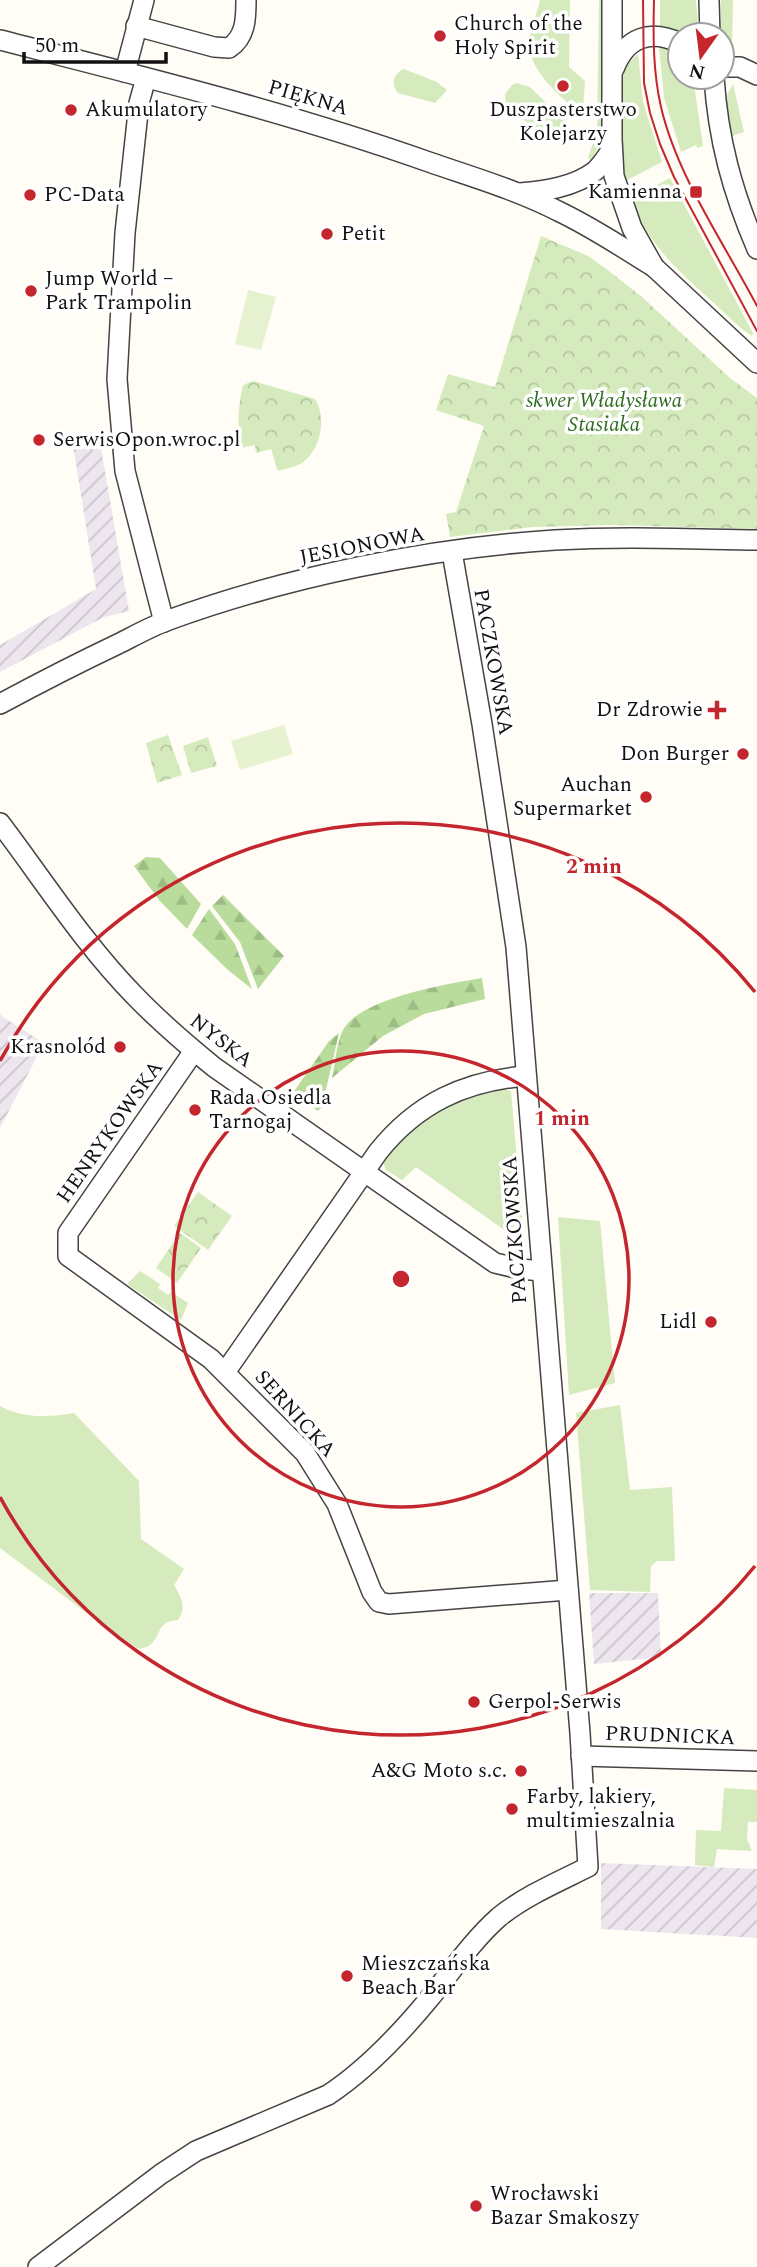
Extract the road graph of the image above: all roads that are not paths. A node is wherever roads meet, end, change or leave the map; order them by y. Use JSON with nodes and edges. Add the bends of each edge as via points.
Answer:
{"nodes":[{"id":1,"x":144,"y":0,"type":"edge"},
{"id":2,"x":246,"y":0,"type":"edge"},
{"id":3,"x":612,"y":0,"type":"edge"},
{"id":4,"x":709,"y":0,"type":"edge"},
{"id":5,"x":710,"y":21,"type":"edge"},
{"id":6,"x":136,"y":26,"type":"junction"},
{"id":7,"x":666,"y":39,"type":"edge"},
{"id":8,"x":0,"y":40,"type":"edge"},
{"id":9,"x":736,"y":67,"type":"edge"},
{"id":10,"x":125,"y":72,"type":"junction"},
{"id":11,"x":612,"y":74,"type":"junction"},
{"id":12,"x":757,"y":75,"type":"edge"},
{"id":13,"x":146,"y":78,"type":"junction"},
{"id":14,"x":715,"y":91,"type":"edge"},
{"id":15,"x":612,"y":149,"type":"junction"},
{"id":16,"x":518,"y":193,"type":"junction"},
{"id":17,"x":757,"y":249,"type":"edge"},
{"id":18,"x":654,"y":267,"type":"junction"},
{"id":19,"x":757,"y":363,"type":"edge"},
{"id":20,"x":757,"y":540,"type":"edge"},
{"id":21,"x":452,"y":552,"type":"junction"},
{"id":22,"x":164,"y":622,"type":"junction"},
{"id":23,"x":0,"y":704,"type":"edge"},
{"id":24,"x":0,"y":823,"type":"edge"},
{"id":25,"x":194,"y":1051,"type":"junction"},
{"id":26,"x":526,"y":1076,"type":"junction"},
{"id":27,"x":365,"y":1171,"type":"junction"},
{"id":28,"x":542,"y":1271,"type":"junction"},
{"id":29,"x":226,"y":1371,"type":"junction"},
{"id":30,"x":568,"y":1590,"type":"junction"},
{"id":31,"x":581,"y":1756,"type":"junction"},
{"id":32,"x":757,"y":1761,"type":"edge"},
{"id":33,"x":38,"y":2267,"type":"edge"}],
"edges":[{"from":1,"to":6,"type":"street"},
{"from":2,"to":6,"type":"street","via":[[246,22],[237,43],[229,48]]},
{"from":3,"to":11,"type":"street"},
{"from":4,"to":5,"type":"street"},
{"from":6,"to":10,"type":"street"},
{"from":7,"to":11,"type":"street","via":[[654,36],[638,40],[621,52]]},
{"from":8,"to":10,"type":"street","name":"PIĘKNA"},
{"from":9,"to":12,"type":"street"},
{"from":10,"to":13,"type":"street","name":"PIĘKNA"},
{"from":11,"to":15,"type":"street"},
{"from":13,"to":16,"type":"street","name":"PIĘKNA","via":[[344,132]]},
{"from":13,"to":22,"type":"street","via":[[139,103],[125,233],[117,379],[125,471]]},
{"from":14,"to":17,"type":"street","via":[[722,146]]},
{"from":15,"to":16,"type":"street","name":"PIĘKNA","via":[[597,170],[579,180],[548,191]]},
{"from":15,"to":18,"type":"street","via":[[618,193]]},
{"from":16,"to":18,"type":"street","name":"PIĘKNA","via":[[586,226]]},
{"from":18,"to":19,"type":"street"},
{"from":20,"to":21,"type":"street","name":"JESIONOWA","via":[[558,540]]},
{"from":21,"to":22,"type":"street","name":"JESIONOWA","via":[[330,573]]},
{"from":21,"to":26,"type":"street","name":"PACZKOWSKA","via":[[514,933]]},
{"from":22,"to":23,"type":"street","name":"JESIONOWA"},
{"from":24,"to":25,"type":"street","name":"NYSKA","via":[[133,994]]},
{"from":25,"to":27,"type":"street","name":"NYSKA"},
{"from":25,"to":29,"type":"street","name":"HENRYKOWSKA","via":[[68,1233],[68,1256]]},
{"from":26,"to":27,"type":"street","name":"SERNICKA","via":[[455,1091],[423,1109],[393,1134]]},
{"from":26,"to":28,"type":"street","name":"PACZKOWSKA"},
{"from":27,"to":28,"type":"street","name":"NYSKA","via":[[495,1263]]},
{"from":27,"to":29,"type":"street","name":"SERNICKA"},
{"from":28,"to":30,"type":"street","name":"PACZKOWSKA"},
{"from":29,"to":30,"type":"street","name":"SERNICKA","via":[[319,1473],[379,1602]]},
{"from":30,"to":31,"type":"street","name":"PACZKOWSKA"},
{"from":31,"to":32,"type":"street","name":"PRUDNICKA"},
{"from":31,"to":33,"type":"street","name":"PACZKOWSKA","via":[[588,1867],[500,1917],[413,2017],[347,2083],[196,2151]]}]}
